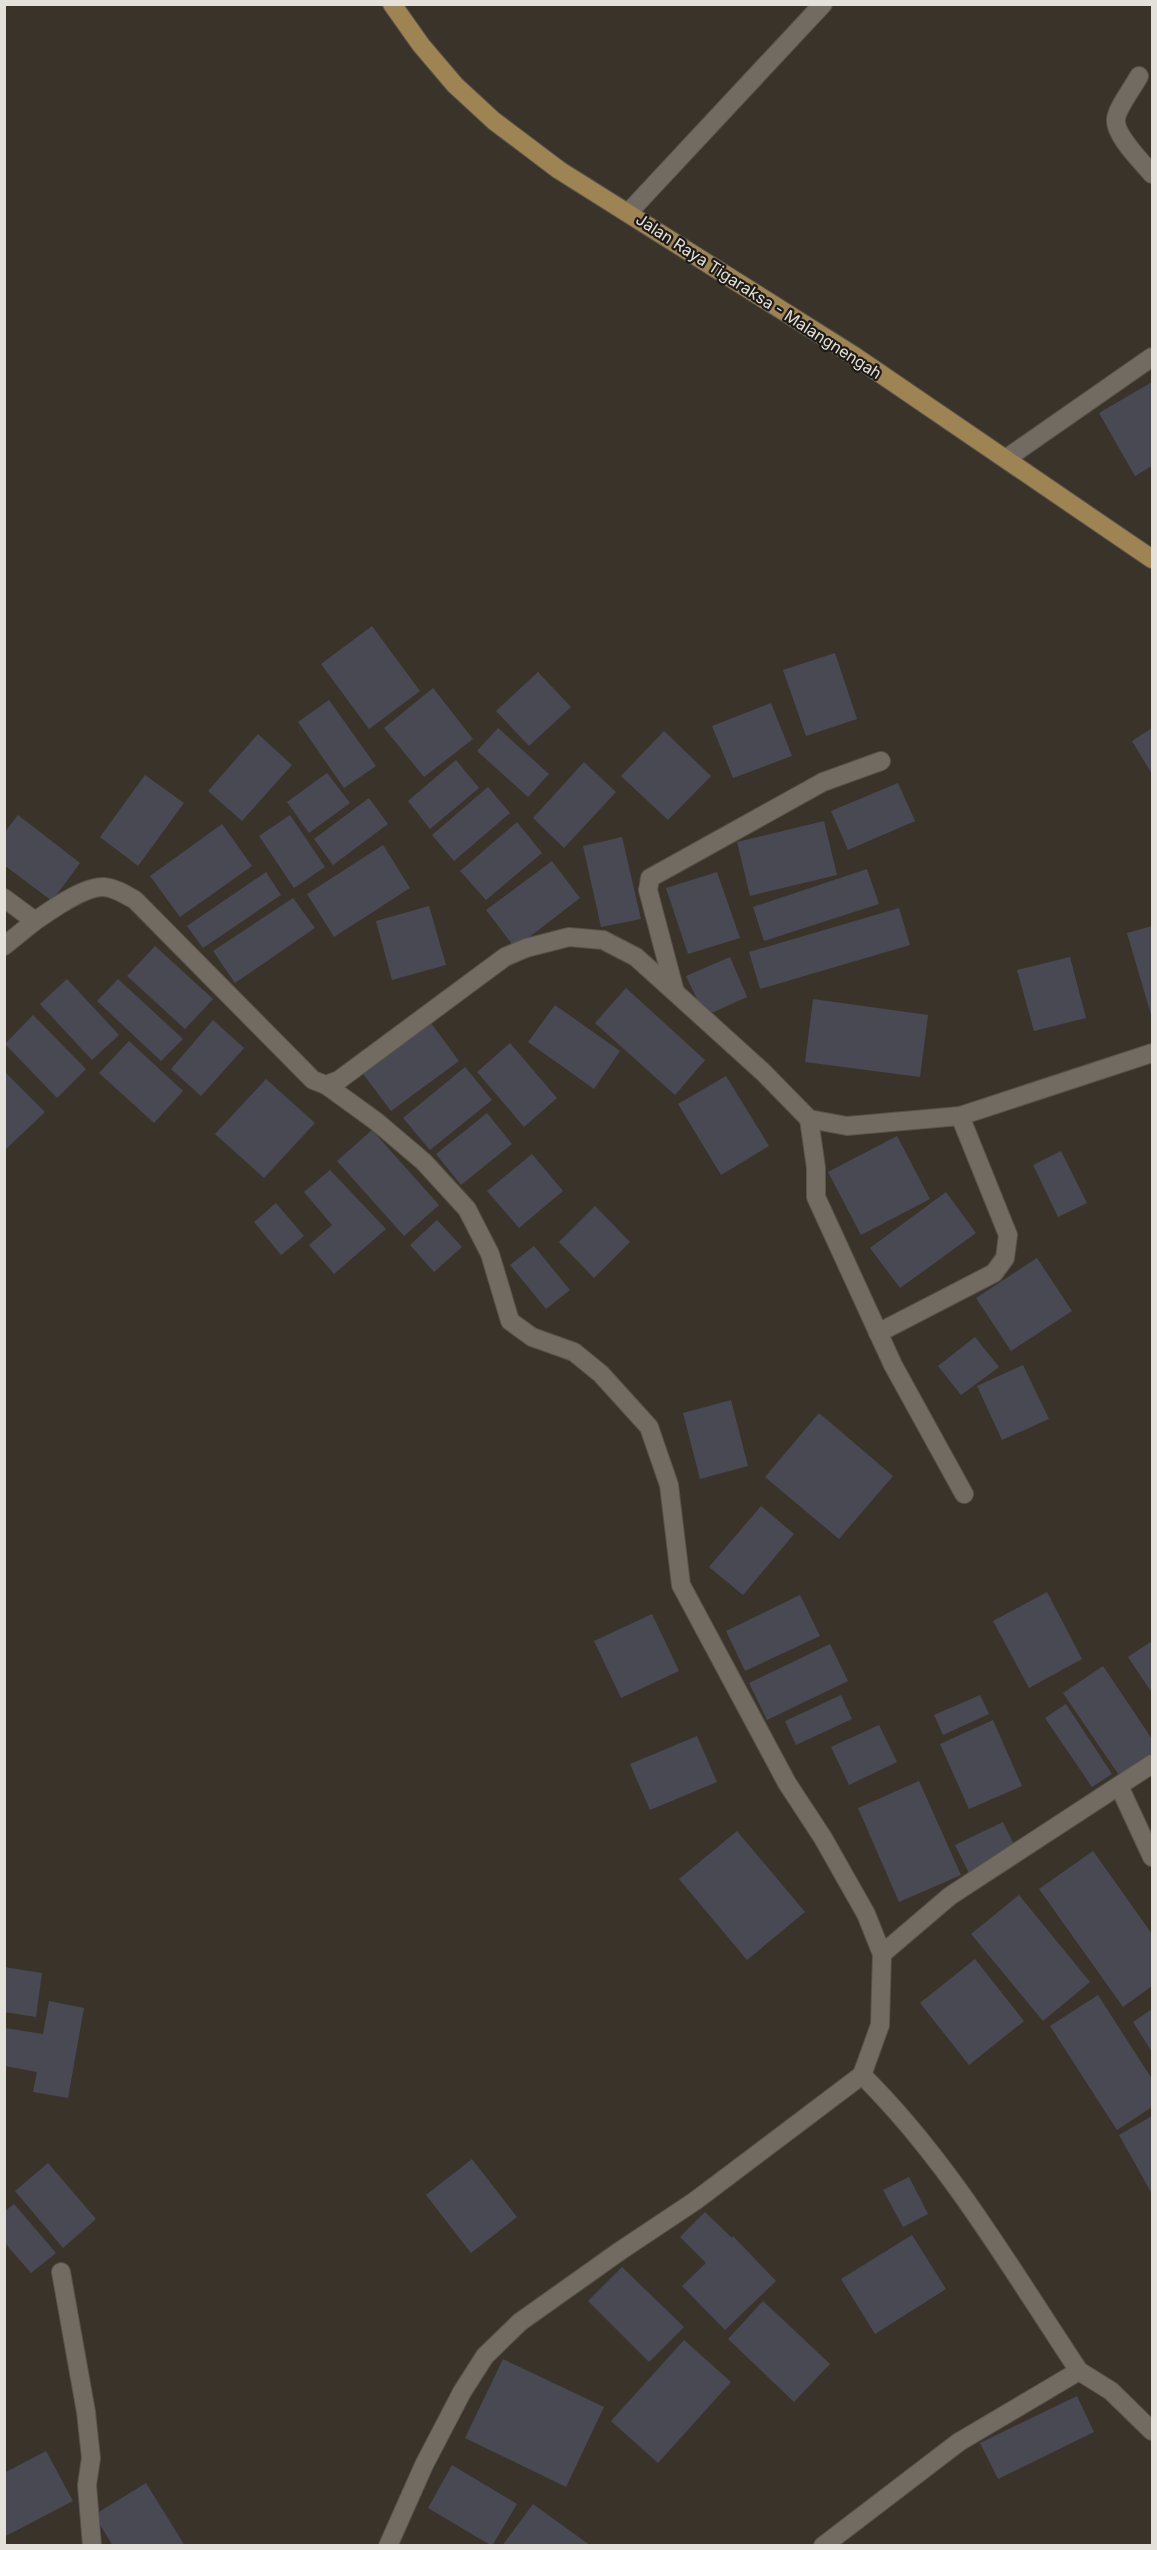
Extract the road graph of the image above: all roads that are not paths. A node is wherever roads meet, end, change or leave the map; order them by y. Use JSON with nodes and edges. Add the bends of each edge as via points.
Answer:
{"nodes":[{"id":1,"x":392,"y":4,"type":"edge"},
{"id":2,"x":823,"y":4,"type":"edge"},
{"id":3,"x":1139,"y":76,"type":"dead end"},
{"id":4,"x":1152,"y":174,"type":"edge"},
{"id":5,"x":628,"y":213,"type":"junction"},
{"id":6,"x":1152,"y":357,"type":"edge"},
{"id":7,"x":1007,"y":458,"type":"junction"},
{"id":8,"x":1152,"y":559,"type":"edge"},
{"id":9,"x":881,"y":761,"type":"dead end"},
{"id":10,"x":4,"y":898,"type":"edge"},
{"id":11,"x":35,"y":921,"type":"junction"},
{"id":12,"x":4,"y":946,"type":"edge"},
{"id":13,"x":675,"y":992,"type":"junction"},
{"id":14,"x":1152,"y":1053,"type":"edge"},
{"id":15,"x":326,"y":1085,"type":"junction"},
{"id":16,"x":960,"y":1116,"type":"junction"},
{"id":17,"x":808,"y":1119,"type":"junction"},
{"id":18,"x":878,"y":1333,"type":"junction"},
{"id":19,"x":964,"y":1494,"type":"dead end"},
{"id":20,"x":1152,"y":1764,"type":"edge"},
{"id":21,"x":1119,"y":1786,"type":"junction"},
{"id":22,"x":1152,"y":1857,"type":"edge"},
{"id":23,"x":882,"y":1954,"type":"junction"},
{"id":24,"x":862,"y":2075,"type":"junction"},
{"id":25,"x":61,"y":2272,"type":"dead end"},
{"id":26,"x":1079,"y":2371,"type":"junction"},
{"id":27,"x":1152,"y":2431,"type":"edge"},
{"id":28,"x":93,"y":2546,"type":"edge"},
{"id":29,"x":388,"y":2546,"type":"edge"},
{"id":30,"x":823,"y":2546,"type":"edge"}],
"edges":[{"from":1,"to":5,"type":"main road","name":"Jalan Raya Tigaraksa - Malangnengah","via":[[448,77],[494,121],[559,170]]},
{"from":2,"to":5,"type":"street"},
{"from":3,"to":4,"type":"street","via":[[1116,117],[1123,138]]},
{"from":5,"to":7,"type":"main road","name":"Jalan Raya Tigaraksa - Malangnengah","via":[[854,355]]},
{"from":6,"to":7,"type":"street"},
{"from":7,"to":8,"type":"main road","name":"Jalan Raya Tigaraksa - Malangnengah"},
{"from":9,"to":13,"type":"street","via":[[823,782],[650,878],[648,890]]},
{"from":10,"to":11,"type":"street"},
{"from":11,"to":12,"type":"street"},
{"from":11,"to":15,"type":"street","via":[[88,890],[118,890],[152,915],[313,1080]]},
{"from":13,"to":15,"type":"street","via":[[636,957],[603,940],[569,937],[526,948],[504,957],[339,1080]]},
{"from":13,"to":17,"type":"street"},
{"from":14,"to":16,"type":"street"},
{"from":15,"to":23,"type":"street","via":[[424,1162],[467,1209],[490,1254],[510,1321],[532,1336],[574,1352],[601,1374],[649,1427],[669,1485],[681,1586],[787,1783],[866,1914]]},
{"from":16,"to":17,"type":"street","via":[[847,1126]]},
{"from":16,"to":18,"type":"street","via":[[1008,1235],[1005,1258],[994,1273]]},
{"from":17,"to":18,"type":"street","via":[[816,1197]]},
{"from":18,"to":19,"type":"street"},
{"from":20,"to":21,"type":"street"},
{"from":21,"to":22,"type":"street"},
{"from":21,"to":23,"type":"street","via":[[950,1896]]},
{"from":23,"to":24,"type":"street","via":[[880,2025]]},
{"from":24,"to":26,"type":"street","via":[[898,2110],[957,2188]]},
{"from":24,"to":29,"type":"street","via":[[695,2201],[520,2322],[485,2356],[424,2465]]},
{"from":25,"to":28,"type":"street","via":[[86,2412]]},
{"from":26,"to":27,"type":"street","via":[[1111,2391]]},
{"from":26,"to":30,"type":"street","via":[[958,2442]]}]}
